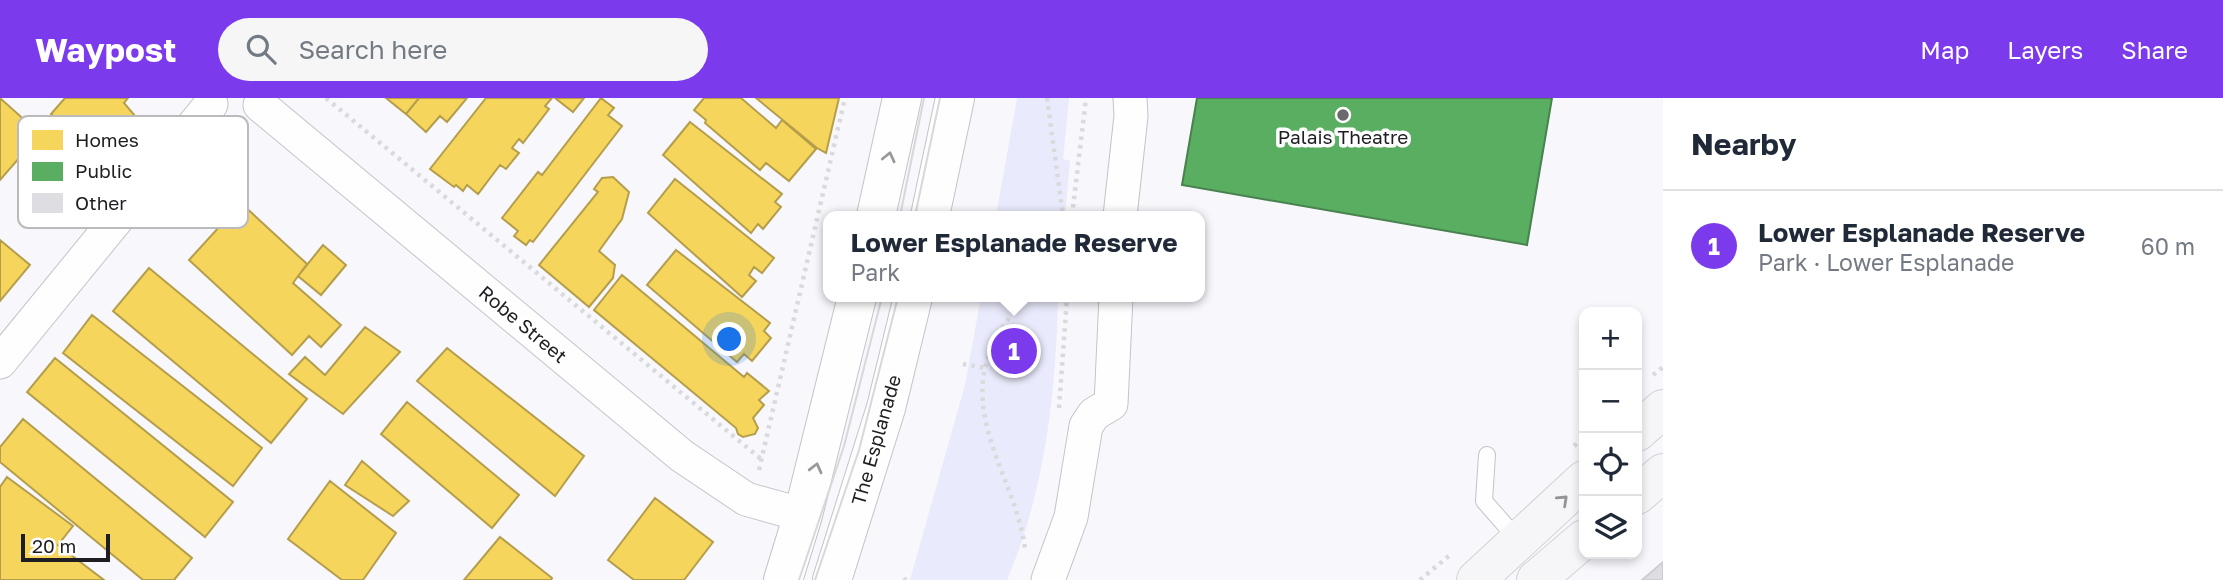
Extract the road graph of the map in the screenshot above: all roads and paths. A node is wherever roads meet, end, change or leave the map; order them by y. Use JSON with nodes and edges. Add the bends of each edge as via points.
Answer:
{"nodes":[{"id":1,"x":326,"y":98,"type":"edge"},
{"id":2,"x":845,"y":98,"type":"edge"},
{"id":3,"x":902,"y":98,"type":"edge"},
{"id":4,"x":955,"y":98,"type":"edge"},
{"id":5,"x":1047,"y":98,"type":"edge"},
{"id":6,"x":1086,"y":98,"type":"edge"},
{"id":7,"x":209,"y":101,"type":"edge"},
{"id":8,"x":263,"y":101,"type":"edge"},
{"id":9,"x":1133,"y":104,"type":"edge"},
{"id":10,"x":197,"y":116,"type":"edge"},
{"id":11,"x":877,"y":211,"type":"edge"},
{"id":12,"x":931,"y":211,"type":"edge"},
{"id":13,"x":1062,"y":211,"type":"edge"},
{"id":14,"x":1073,"y":211,"type":"edge"},
{"id":15,"x":1121,"y":211,"type":"edge"},
{"id":16,"x":107,"y":228,"type":"edge"},
{"id":17,"x":856,"y":302,"type":"edge"},
{"id":18,"x":912,"y":302,"type":"edge"},
{"id":19,"x":1020,"y":302,"type":"edge"},
{"id":20,"x":1116,"y":302,"type":"edge"},
{"id":21,"x":0,"y":362,"type":"edge"},
{"id":22,"x":963,"y":364,"type":"dead end"},
{"id":23,"x":985,"y":368,"type":"junction"},
{"id":24,"x":1663,"y":409,"type":"edge"},
{"id":25,"x":1642,"y":428,"type":"edge"},
{"id":26,"x":1488,"y":455,"type":"dead end"},
{"id":27,"x":761,"y":459,"type":"junction"},
{"id":28,"x":1663,"y":473,"type":"edge"},
{"id":29,"x":758,"y":475,"type":"dead end"},
{"id":30,"x":1579,"y":485,"type":"edge"},
{"id":31,"x":1642,"y":491,"type":"edge"},
{"id":32,"x":803,"y":515,"type":"junction"},
{"id":33,"x":850,"y":530,"type":"junction"},
{"id":34,"x":1519,"y":541,"type":"junction"},
{"id":35,"x":1579,"y":543,"type":"edge"},
{"id":36,"x":1021,"y":559,"type":"dead end"},
{"id":37,"x":783,"y":580,"type":"edge"},
{"id":38,"x":832,"y":580,"type":"edge"},
{"id":39,"x":1048,"y":580,"type":"edge"},
{"id":40,"x":1476,"y":580,"type":"edge"},
{"id":41,"x":1536,"y":580,"type":"edge"}],
"edges":[{"from":1,"to":27,"type":"path"},
{"from":2,"to":27,"type":"path"},
{"from":11,"to":3,"type":"street","one_way":true},
{"from":4,"to":12,"type":"street"},
{"from":5,"to":13,"type":"path"},
{"from":6,"to":14,"type":"path"},
{"from":7,"to":8,"type":"street","via":[[230,114],[251,111]]},
{"from":7,"to":10,"type":"street"},
{"from":8,"to":32,"type":"street","name":"Robe Street","via":[[681,456],[746,499]]},
{"from":9,"to":15,"type":"street"},
{"from":16,"to":21,"type":"street"},
{"from":32,"to":17,"type":"street","one_way":true},
{"from":18,"to":33,"type":"street","name":"The Esplanade"},
{"from":19,"to":23,"type":"path"},
{"from":20,"to":39,"type":"street","via":[[1111,404],[1094,414],[1086,426],[1071,517]]},
{"from":22,"to":23,"type":"path"},
{"from":23,"to":36,"type":"path","via":[[988,428],[1020,519],[1025,549]]},
{"from":24,"to":25,"type":"main road"},
{"from":26,"to":34,"type":"lane","via":[[1484,501]]},
{"from":27,"to":29,"type":"path"},
{"from":28,"to":31,"type":"main road"},
{"from":34,"to":30,"type":"main road","one_way":true},
{"from":32,"to":33,"type":"street"},
{"from":32,"to":37,"type":"street"},
{"from":33,"to":38,"type":"street","name":"The Esplanade"},
{"from":34,"to":40,"type":"main road"},
{"from":35,"to":41,"type":"main road"}]}
